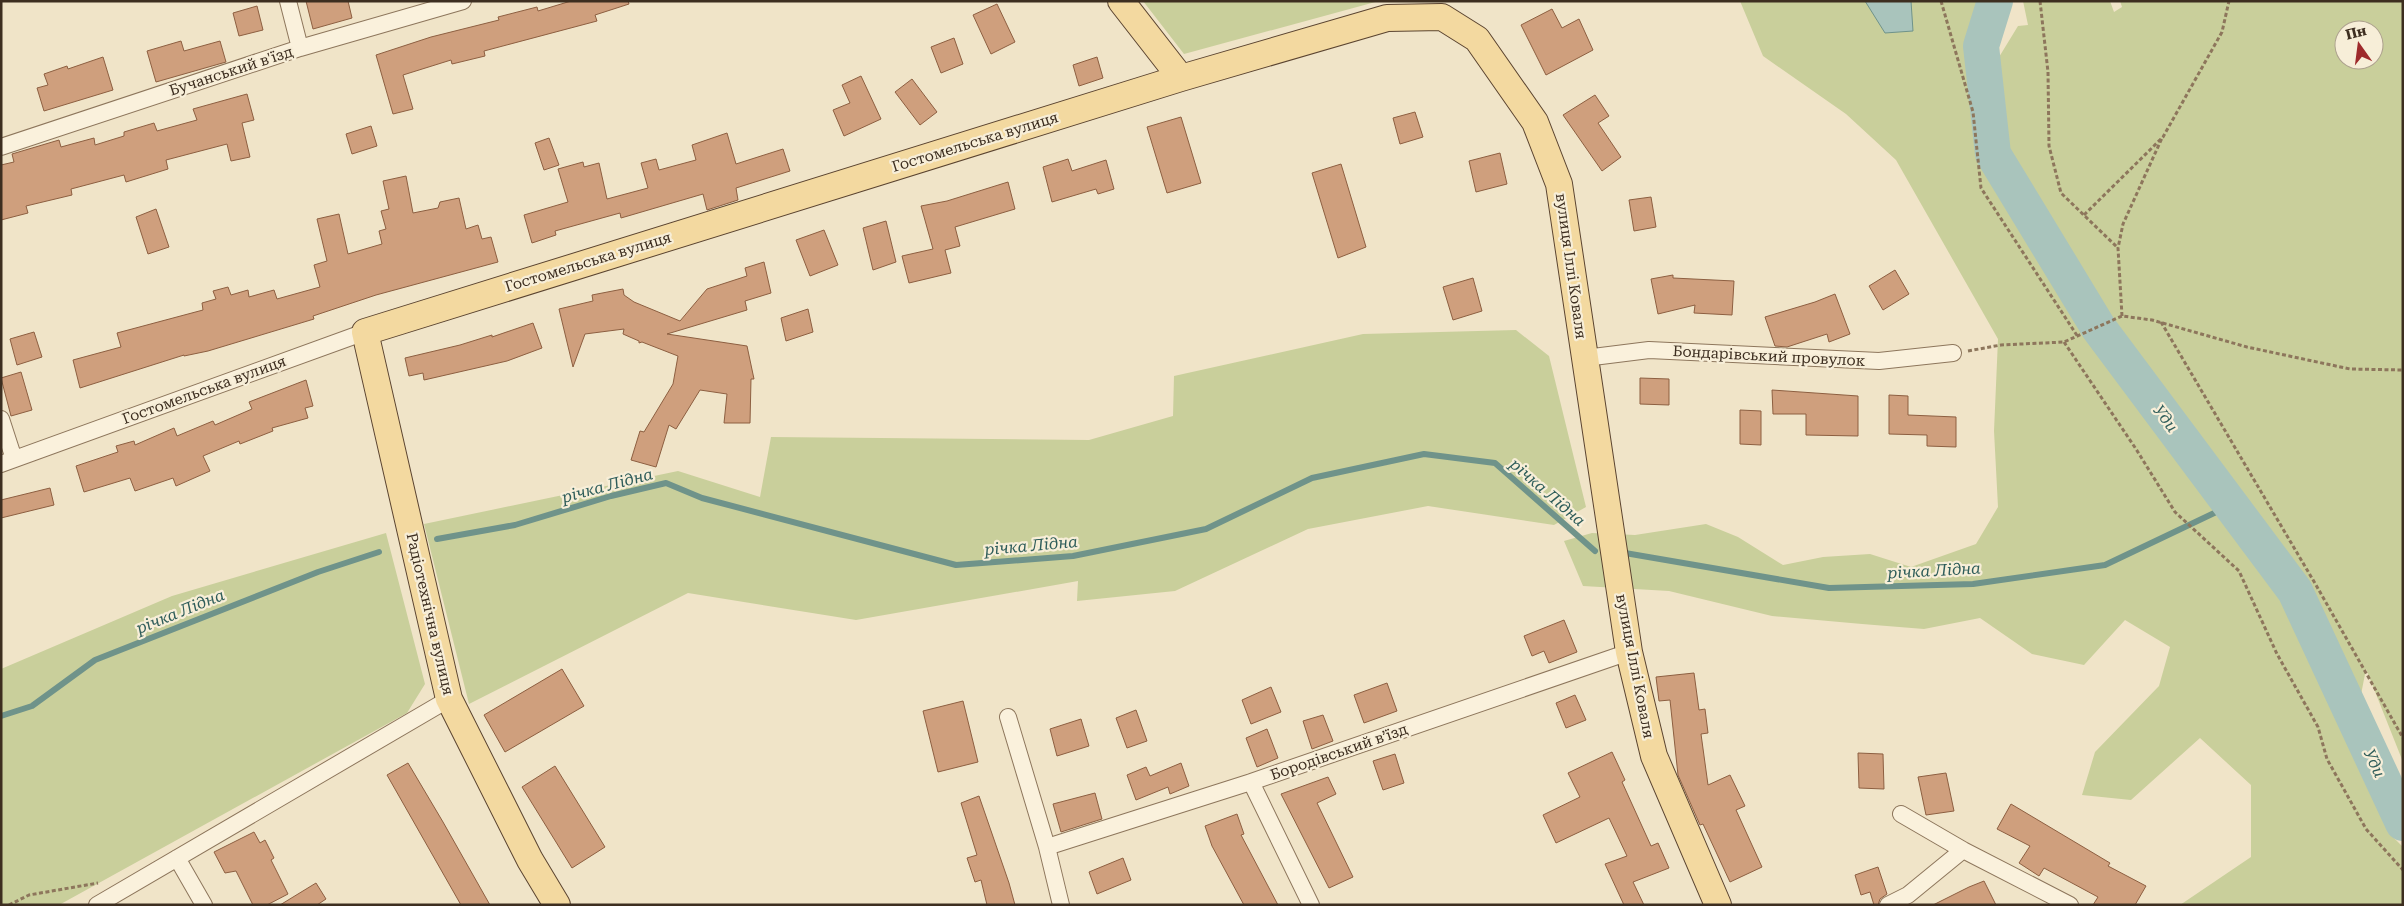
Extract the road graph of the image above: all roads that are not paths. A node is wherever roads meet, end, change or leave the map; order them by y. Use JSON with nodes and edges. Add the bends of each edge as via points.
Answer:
{"nodes":[{"id":1,"x":288,"y":1,"type":"edge"},
{"id":2,"x":464,"y":1,"type":"edge"},
{"id":3,"x":1121,"y":1,"type":"edge"},
{"id":4,"x":300,"y":48,"type":"junction"},
{"id":5,"x":1181,"y":78,"type":"junction"},
{"id":6,"x":1,"y":147,"type":"edge"},
{"id":7,"x":365,"y":332,"type":"junction"},
{"id":8,"x":1953,"y":353,"type":"road end"},
{"id":9,"x":1585,"y":358,"type":"junction"},
{"id":10,"x":1,"y":419,"type":"edge"},
{"id":11,"x":7,"y":461,"type":"edge"},
{"id":12,"x":1629,"y":652,"type":"junction"},
{"id":13,"x":450,"y":699,"type":"junction"},
{"id":14,"x":1008,"y":717,"type":"dead end"},
{"id":15,"x":1251,"y":782,"type":"junction"},
{"id":16,"x":1901,"y":814,"type":"dead end"},
{"id":17,"x":1048,"y":847,"type":"junction"},
{"id":18,"x":1964,"y":850,"type":"junction"},
{"id":19,"x":177,"y":858,"type":"junction"},
{"id":20,"x":97,"y":905,"type":"edge"},
{"id":21,"x":204,"y":905,"type":"edge"},
{"id":22,"x":556,"y":905,"type":"edge"},
{"id":23,"x":1061,"y":905,"type":"edge"},
{"id":24,"x":1311,"y":905,"type":"edge"},
{"id":25,"x":1718,"y":905,"type":"edge"},
{"id":26,"x":1888,"y":905,"type":"edge"},
{"id":27,"x":2070,"y":905,"type":"edge"}],
"edges":[{"from":1,"to":4,"type":"street"},
{"from":2,"to":4,"type":"street","name":"Бучанський в'їзд"},
{"from":3,"to":5,"type":"main road"},
{"from":4,"to":6,"type":"street","name":"Бучанський в'їзд"},
{"from":5,"to":7,"type":"main road","name":"Гостомельська вулиця"},
{"from":5,"to":9,"type":"main road","name":"вулиця Іллі Коваля","via":[[1387,18],[1442,17],[1477,39],[1536,122],[1559,184]]},
{"from":7,"to":11,"type":"street","name":"Гостомельська вулиця"},
{"from":7,"to":13,"type":"main road","name":"Радіотехнічна вулиця"},
{"from":8,"to":9,"type":"street","name":"Бондарівський провулок","via":[[1879,361],[1649,350]]},
{"from":9,"to":12,"type":"main road","name":"вулиця Іллі Коваля"},
{"from":10,"to":11,"type":"street"},
{"from":12,"to":15,"type":"street","name":"Бородівський в’їзд"},
{"from":12,"to":25,"type":"main road","name":"вулиця Іллі Коваля","via":[[1654,756]]},
{"from":13,"to":19,"type":"street"},
{"from":13,"to":22,"type":"main road","name":"Радіотехнічна вулиця","via":[[530,860]]},
{"from":14,"to":17,"type":"street"},
{"from":15,"to":17,"type":"street","name":"Бородівський в’їзд"},
{"from":15,"to":24,"type":"street"},
{"from":16,"to":18,"type":"street"},
{"from":17,"to":23,"type":"street"},
{"from":18,"to":26,"type":"street","via":[[1908,895]]},
{"from":18,"to":27,"type":"street"},
{"from":19,"to":20,"type":"street"},
{"from":19,"to":21,"type":"street"}]}
